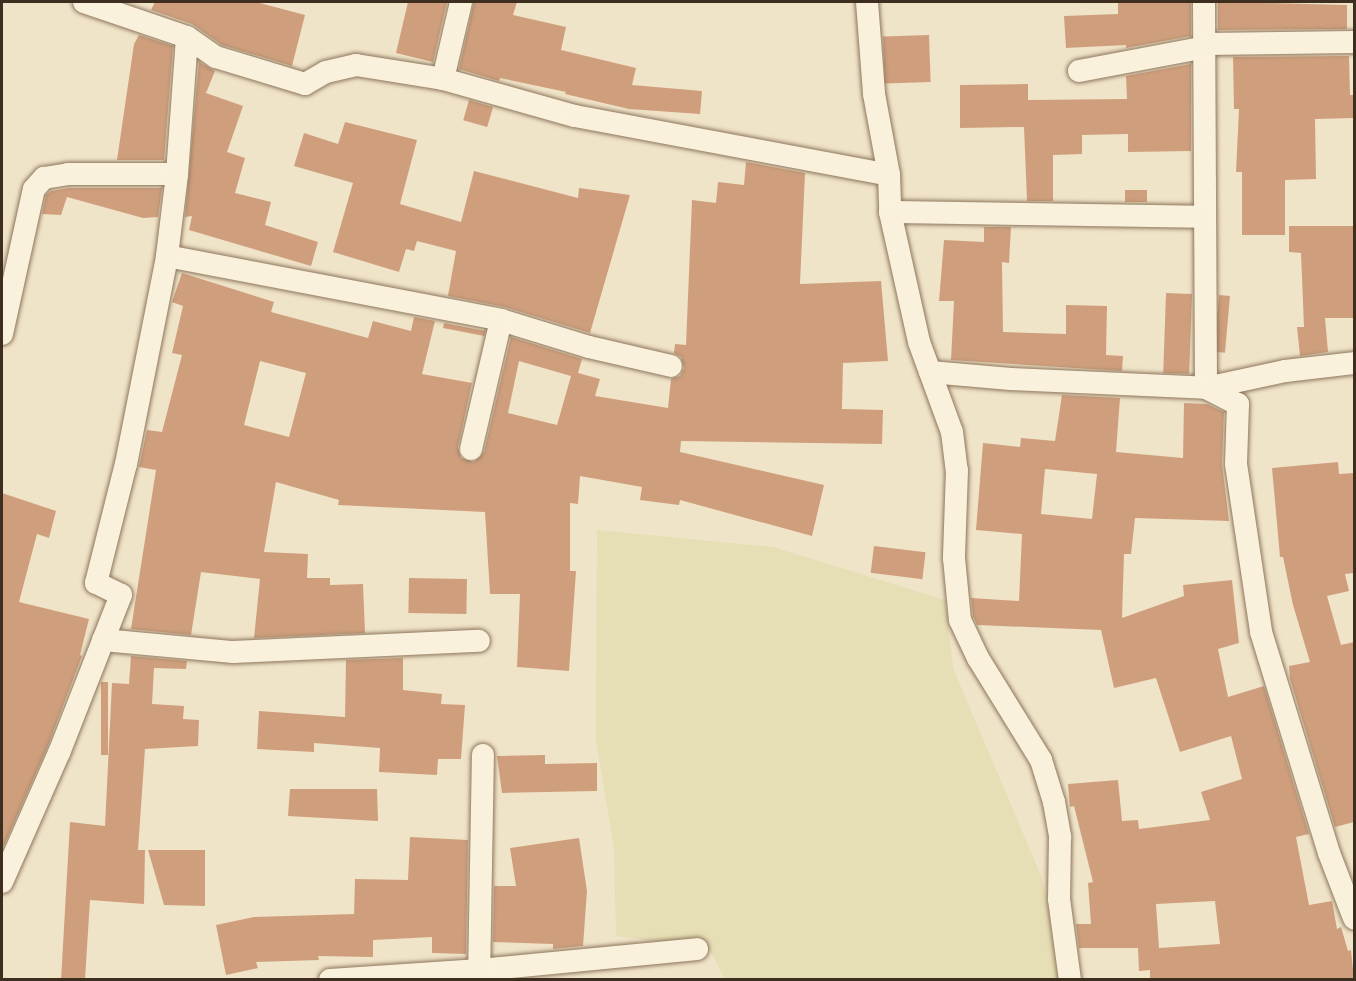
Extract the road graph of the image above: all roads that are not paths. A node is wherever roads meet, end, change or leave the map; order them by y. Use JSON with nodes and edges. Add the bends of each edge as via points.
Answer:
{"nodes":[{"id":1,"x":84,"y":2,"type":"edge"},
{"id":2,"x":461,"y":2,"type":"edge"},
{"id":3,"x":867,"y":2,"type":"edge"},
{"id":4,"x":1204,"y":2,"type":"edge"},
{"id":5,"x":187,"y":37,"type":"junction"},
{"id":6,"x":1354,"y":42,"type":"edge"},
{"id":7,"x":1206,"y":44,"type":"junction"},
{"id":8,"x":1079,"y":71,"type":"dead end"},
{"id":9,"x":443,"y":79,"type":"junction"},
{"id":10,"x":177,"y":174,"type":"junction"},
{"id":11,"x":889,"y":175,"type":"junction"},
{"id":12,"x":890,"y":212,"type":"junction"},
{"id":13,"x":1204,"y":217,"type":"junction"},
{"id":14,"x":167,"y":256,"type":"junction"},
{"id":15,"x":501,"y":320,"type":"junction"},
{"id":16,"x":2,"y":334,"type":"edge"},
{"id":17,"x":1354,"y":363,"type":"edge"},
{"id":18,"x":671,"y":366,"type":"dead end"},
{"id":19,"x":930,"y":372,"type":"junction"},
{"id":20,"x":1206,"y":388,"type":"junction"},
{"id":21,"x":471,"y":449,"type":"dead end"},
{"id":22,"x":103,"y":640,"type":"junction"},
{"id":23,"x":478,"y":641,"type":"dead end"},
{"id":24,"x":483,"y":755,"type":"dead end"},
{"id":25,"x":2,"y":882,"type":"edge"},
{"id":26,"x":1354,"y":918,"type":"edge"},
{"id":27,"x":697,"y":949,"type":"dead end"},
{"id":28,"x":479,"y":975,"type":"edge"},
{"id":29,"x":330,"y":980,"type":"edge"},
{"id":30,"x":1070,"y":980,"type":"edge"}],
"edges":[{"from":1,"to":5,"type":"street"},
{"from":2,"to":9,"type":"street"},
{"from":3,"to":11,"type":"street","via":[[874,94]]},
{"from":4,"to":7,"type":"street"},
{"from":5,"to":9,"type":"street","via":[[216,57],[305,84],[326,72],[356,65]]},
{"from":5,"to":10,"type":"street"},
{"from":6,"to":7,"type":"street"},
{"from":7,"to":8,"type":"street","via":[[1202,48]]},
{"from":7,"to":13,"type":"street"},
{"from":9,"to":11,"type":"street","via":[[575,116]]},
{"from":10,"to":14,"type":"street"},
{"from":10,"to":16,"type":"street","via":[[68,174],[44,178],[34,189]]},
{"from":11,"to":12,"type":"street"},
{"from":12,"to":13,"type":"street"},
{"from":12,"to":19,"type":"street","via":[[919,342]]},
{"from":13,"to":20,"type":"street"},
{"from":14,"to":15,"type":"street"},
{"from":14,"to":22,"type":"street","via":[[126,464],[96,584],[121,595]]},
{"from":15,"to":18,"type":"street","via":[[589,347]]},
{"from":15,"to":21,"type":"street"},
{"from":17,"to":20,"type":"street"},
{"from":19,"to":20,"type":"street"},
{"from":19,"to":30,"type":"street","via":[[952,432],[957,470],[954,558],[960,620],[978,658],[1041,760],[1054,802],[1060,837],[1059,899]]},
{"from":20,"to":26,"type":"street","via":[[1238,404],[1236,464],[1261,632],[1329,853]]},
{"from":22,"to":23,"type":"street","via":[[233,652]]},
{"from":22,"to":25,"type":"street"},
{"from":24,"to":28,"type":"street"},
{"from":27,"to":28,"type":"street"},
{"from":28,"to":29,"type":"street"}]}
